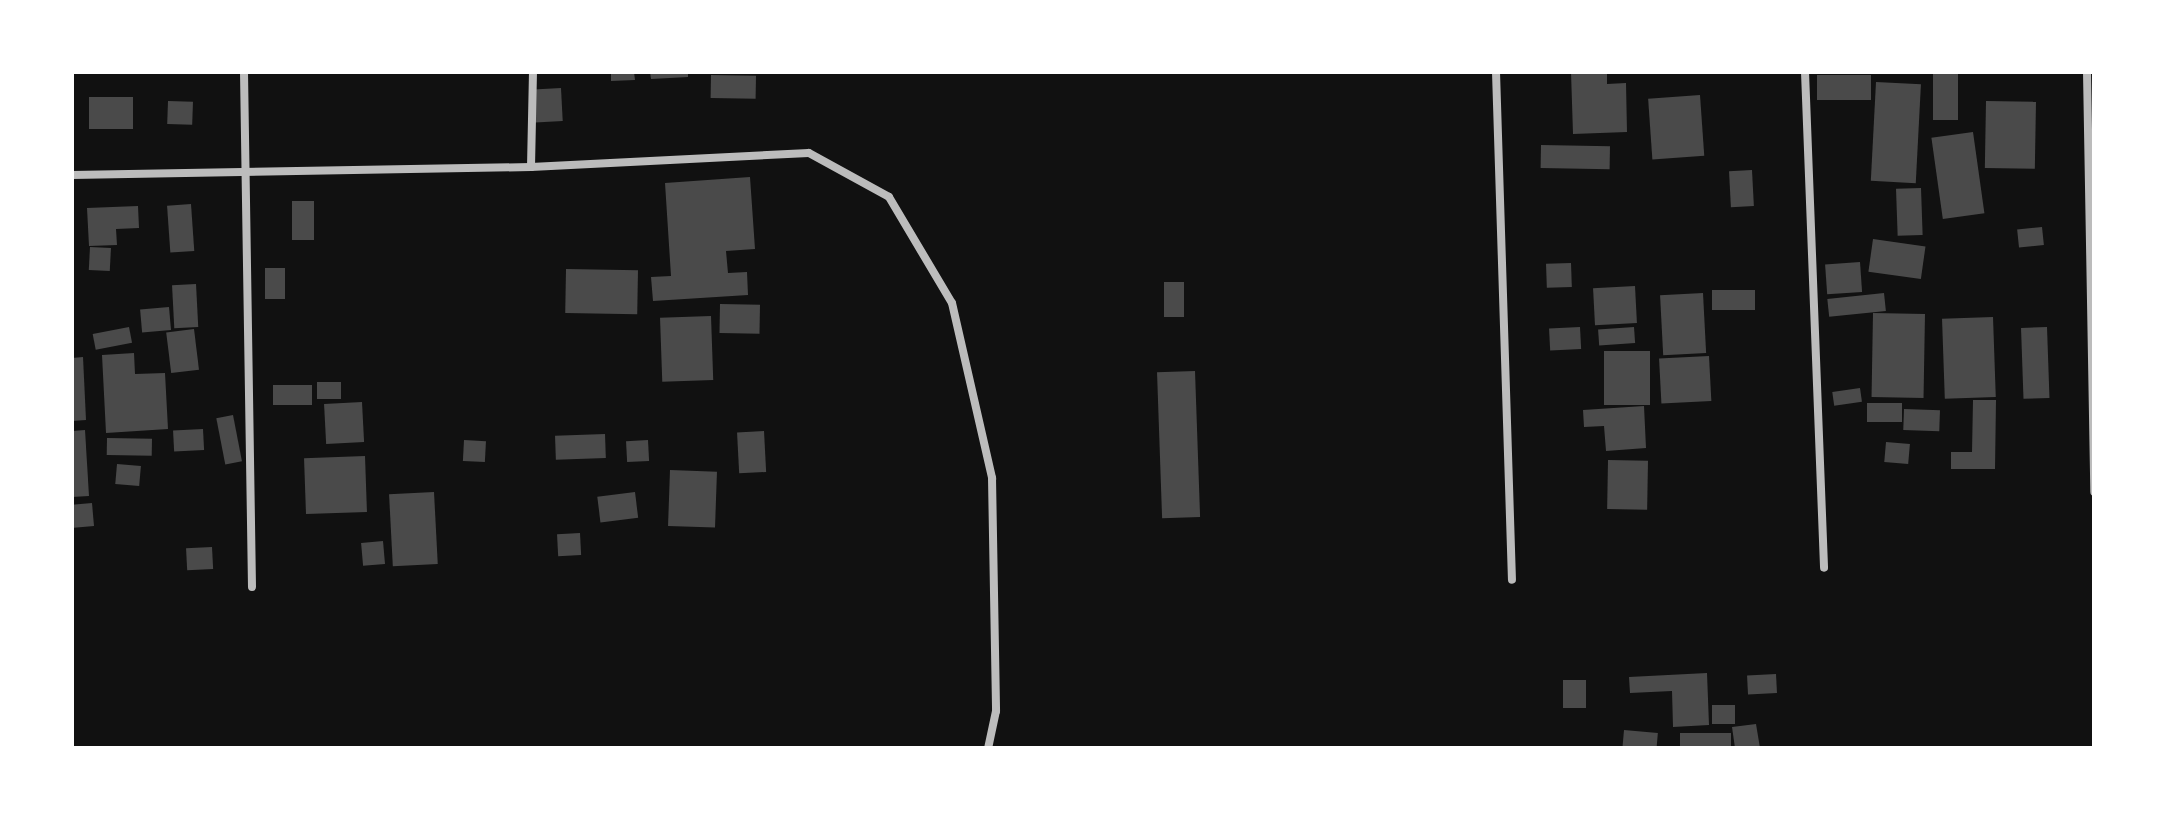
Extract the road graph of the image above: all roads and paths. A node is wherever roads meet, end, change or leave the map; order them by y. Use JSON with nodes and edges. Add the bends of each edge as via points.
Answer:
{"nodes":[{"id":1,"x":244,"y":72,"type":"edge"},
{"id":2,"x":533,"y":72,"type":"edge"},
{"id":3,"x":1496,"y":72,"type":"edge"},
{"id":4,"x":1805,"y":72,"type":"edge"},
{"id":5,"x":2087,"y":72,"type":"edge"},
{"id":6,"x":531,"y":167,"type":"junction"},
{"id":7,"x":246,"y":172,"type":"junction"},
{"id":8,"x":72,"y":175,"type":"edge"},
{"id":9,"x":2094,"y":492,"type":"edge"},
{"id":10,"x":1824,"y":568,"type":"dead end"},
{"id":11,"x":1512,"y":580,"type":"dead end"},
{"id":12,"x":252,"y":587,"type":"dead end"},
{"id":13,"x":988,"y":748,"type":"edge"}],
"edges":[{"from":1,"to":7,"type":"street"},
{"from":2,"to":6,"type":"street"},
{"from":3,"to":11,"type":"street"},
{"from":4,"to":10,"type":"street"},
{"from":5,"to":9,"type":"street"},
{"from":6,"to":7,"type":"street"},
{"from":6,"to":13,"type":"street","via":[[809,153],[889,197],[952,303],[992,478],[996,711]]},
{"from":7,"to":8,"type":"street"},
{"from":7,"to":12,"type":"street"}]}
